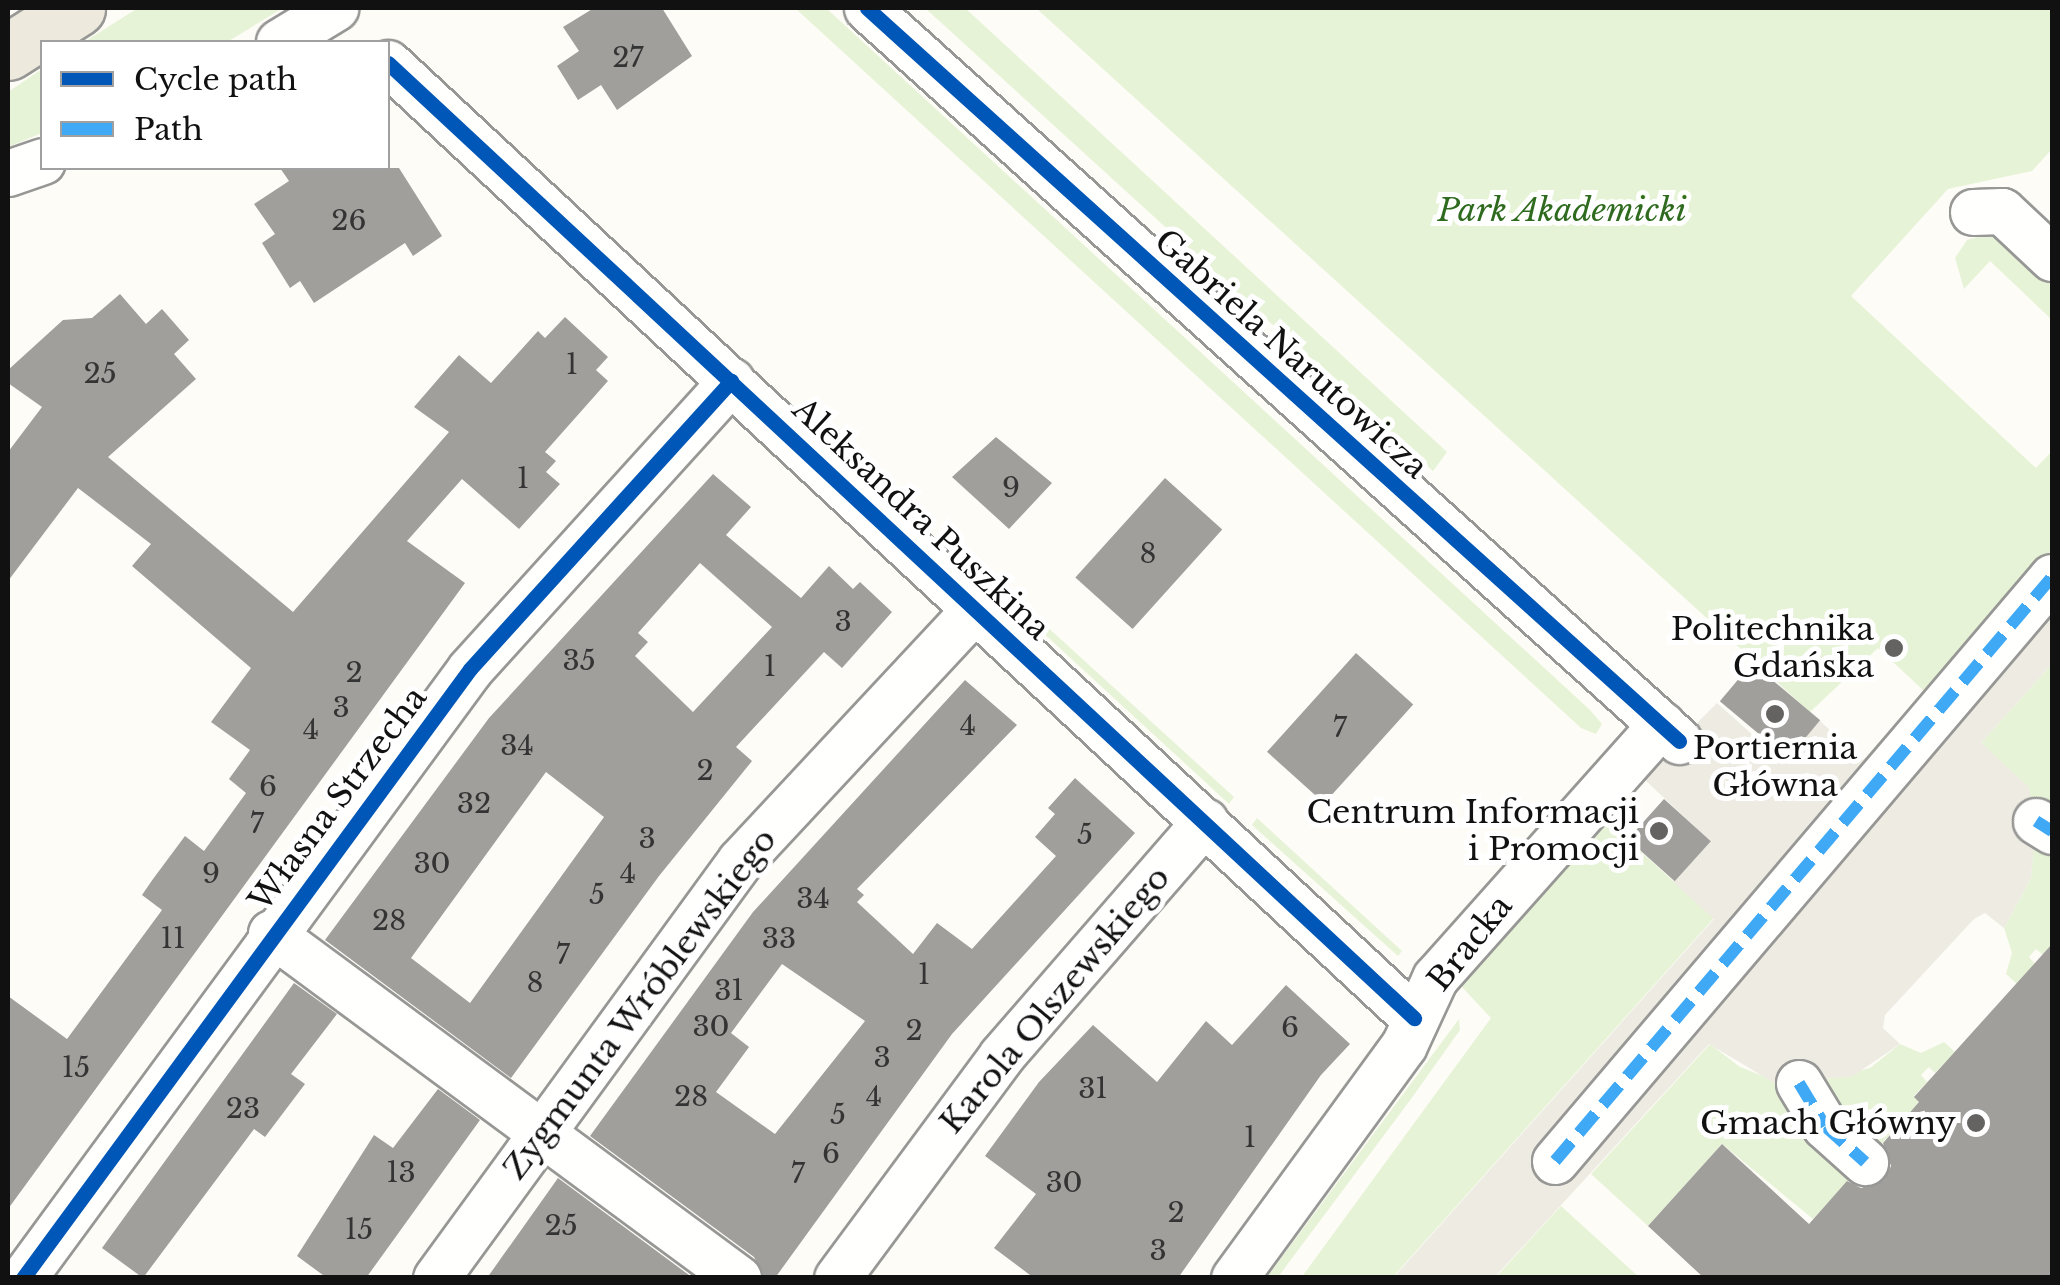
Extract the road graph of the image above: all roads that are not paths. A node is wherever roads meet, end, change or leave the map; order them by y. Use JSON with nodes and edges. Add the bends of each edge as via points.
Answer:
{"nodes":[{"id":1,"x":77,"y":8,"type":"edge"},
{"id":2,"x":867,"y":8,"type":"edge"},
{"id":3,"x":333,"y":9,"type":"edge"},
{"id":4,"x":282,"y":40,"type":"edge"},
{"id":5,"x":363,"y":40,"type":"edge"},
{"id":6,"x":8,"y":52,"type":"edge"},
{"id":7,"x":390,"y":66,"type":"edge"},
{"id":8,"x":40,"y":163,"type":"edge"},
{"id":9,"x":8,"y":173,"type":"edge"},
{"id":10,"x":1973,"y":212,"type":"dead end"},
{"id":11,"x":2052,"y":258,"type":"edge"},
{"id":12,"x":731,"y":381,"type":"junction"},
{"id":13,"x":2052,"y":578,"type":"edge"},
{"id":14,"x":977,"y":607,"type":"junction"},
{"id":15,"x":1670,"y":732,"type":"joint"},
{"id":16,"x":1205,"y":821,"type":"junction"},
{"id":17,"x":272,"y":932,"type":"junction"},
{"id":18,"x":1414,"y":1018,"type":"junction"},
{"id":19,"x":1798,"y":1083,"type":"dead end"},
{"id":20,"x":543,"y":1133,"type":"junction"},
{"id":21,"x":1555,"y":1161,"type":"dead end"},
{"id":22,"x":1866,"y":1162,"type":"dead end"},
{"id":23,"x":22,"y":1278,"type":"edge"},
{"id":24,"x":436,"y":1278,"type":"edge"},
{"id":25,"x":738,"y":1278,"type":"edge"},
{"id":26,"x":838,"y":1278,"type":"edge"},
{"id":27,"x":1234,"y":1278,"type":"edge"}],
"edges":[{"from":1,"to":6,"type":"main road"},
{"from":2,"to":15,"type":"street","name":"Gabriela Narutowicza"},
{"from":3,"to":4,"type":"street"},
{"from":3,"to":5,"type":"street"},
{"from":7,"to":12,"type":"street","name":"Aleksandra Puszkina"},
{"from":8,"to":9,"type":"street"},
{"from":10,"to":11,"type":"street","via":[[2002,211]]},
{"from":12,"to":14,"type":"street","name":"Aleksandra Puszkina"},
{"from":12,"to":17,"type":"street","name":"Własna Strzecha","via":[[470,669]]},
{"from":13,"to":21,"type":"street"},
{"from":14,"to":16,"type":"street","name":"Aleksandra Puszkina"},
{"from":14,"to":20,"type":"street","name":"Zygmunta Wróblewskiego","via":[[740,862]]},
{"from":15,"to":18,"type":"street","name":"Bracka","via":[[1436,978]]},
{"from":16,"to":18,"type":"street","name":"Aleksandra Puszkina"},
{"from":16,"to":26,"type":"street","name":"Karola Olszewskiego","via":[[1001,1056]]},
{"from":17,"to":20,"type":"street"},
{"from":17,"to":23,"type":"street","name":"Własna Strzecha"},
{"from":18,"to":27,"type":"street","name":"Bracka","via":[[1404,1045]]},
{"from":19,"to":22,"type":"street","via":[[1825,1126]]},
{"from":20,"to":24,"type":"street","name":"Zygmunta Wróblewskiego"},
{"from":20,"to":25,"type":"street"}]}
